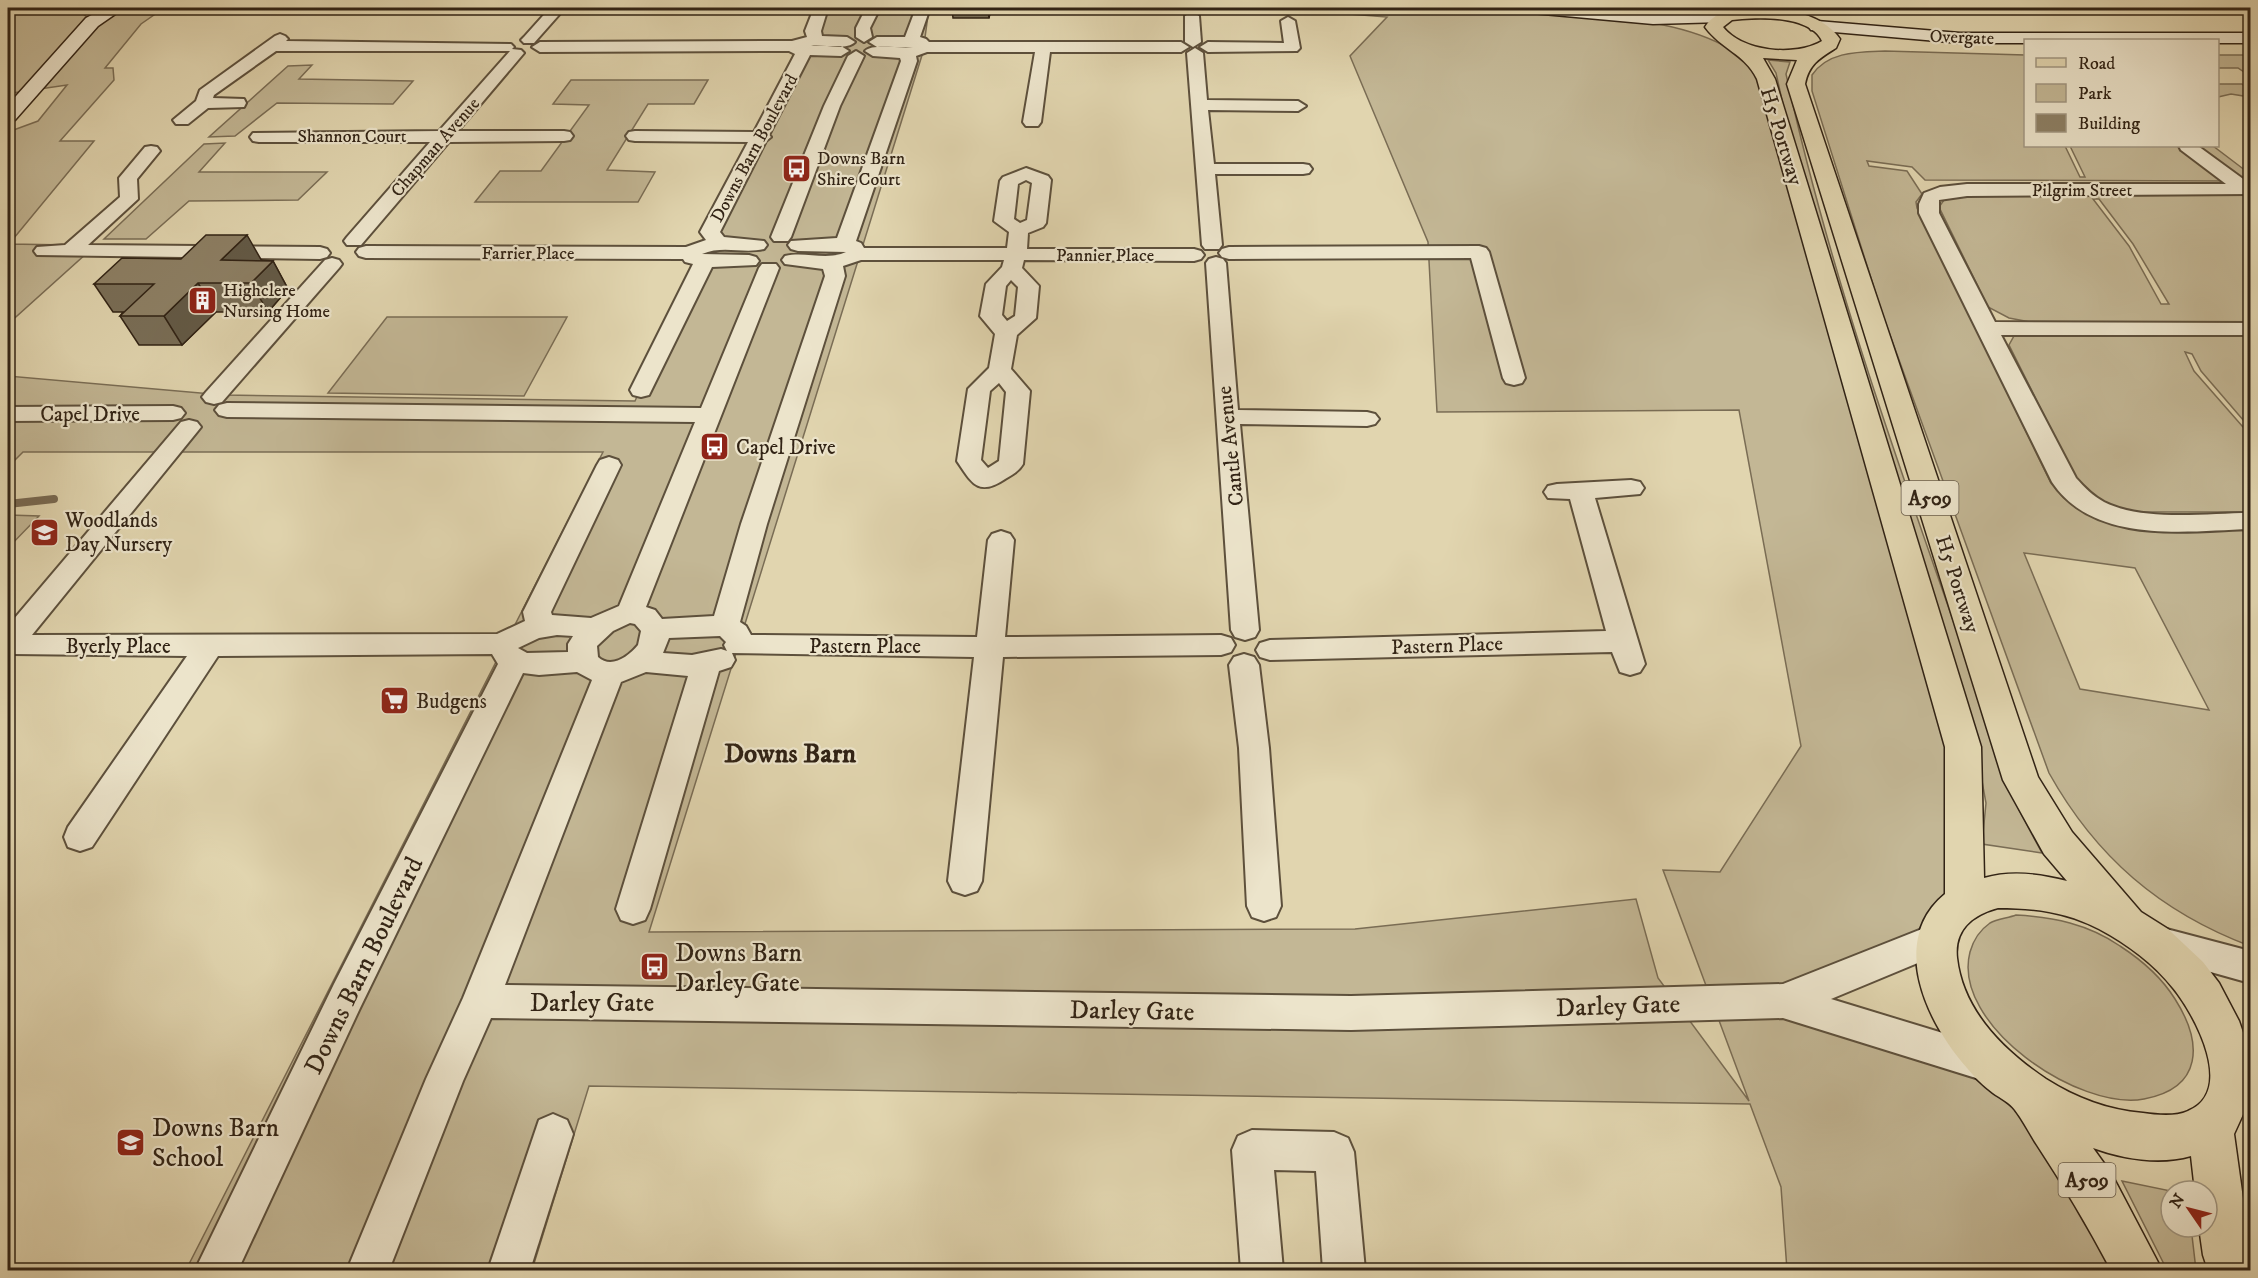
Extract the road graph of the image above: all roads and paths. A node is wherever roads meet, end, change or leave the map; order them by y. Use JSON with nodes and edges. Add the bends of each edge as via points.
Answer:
{"nodes":[{"id":1,"x":116,"y":8,"type":"edge"},
{"id":2,"x":558,"y":8,"type":"edge"},
{"id":3,"x":821,"y":8,"type":"edge"},
{"id":4,"x":873,"y":8,"type":"edge"},
{"id":5,"x":923,"y":8,"type":"edge"},
{"id":6,"x":1532,"y":8,"type":"edge"},
{"id":7,"x":1783,"y":8,"type":"edge"},
{"id":8,"x":1734,"y":13,"type":"edge"},
{"id":9,"x":85,"y":15,"type":"edge"},
{"id":10,"x":1192,"y":16,"type":"dead end"},
{"id":11,"x":1653,"y":19,"type":"junction"},
{"id":12,"x":1288,"y":21,"type":"dead end"},
{"id":13,"x":1816,"y":37,"type":"junction"},
{"id":14,"x":2024,"y":39,"type":"edge"},
{"id":15,"x":1728,"y":41,"type":"junction"},
{"id":16,"x":871,"y":43,"type":"junction"},
{"id":17,"x":2219,"y":43,"type":"edge"},
{"id":18,"x":2246,"y":43,"type":"edge"},
{"id":19,"x":535,"y":44,"type":"junction"},
{"id":20,"x":804,"y":46,"type":"junction"},
{"id":21,"x":914,"y":47,"type":"junction"},
{"id":22,"x":1043,"y":48,"type":"junction"},
{"id":23,"x":1194,"y":48,"type":"junction"},
{"id":24,"x":1848,"y":48,"type":"dead end"},
{"id":25,"x":1880,"y":49,"type":"dead end"},
{"id":26,"x":511,"y":50,"type":"junction"},
{"id":27,"x":848,"y":50,"type":"junction"},
{"id":28,"x":2219,"y":51,"type":"edge"},
{"id":29,"x":2024,"y":52,"type":"edge"},
{"id":30,"x":204,"y":103,"type":"junction"},
{"id":31,"x":238,"y":103,"type":"dead end"},
{"id":32,"x":1199,"y":105,"type":"junction"},
{"id":33,"x":1298,"y":106,"type":"dead end"},
{"id":34,"x":8,"y":116,"type":"edge"},
{"id":35,"x":182,"y":120,"type":"dead end"},
{"id":36,"x":1032,"y":122,"type":"dead end"},
{"id":37,"x":446,"y":136,"type":"junction"},
{"id":38,"x":564,"y":136,"type":"dead end"},
{"id":39,"x":635,"y":136,"type":"dead end"},
{"id":40,"x":259,"y":137,"type":"dead end"},
{"id":41,"x":762,"y":137,"type":"junction"},
{"id":42,"x":2188,"y":147,"type":"edge"},
{"id":43,"x":151,"y":151,"type":"dead end"},
{"id":44,"x":1204,"y":169,"type":"junction"},
{"id":45,"x":1303,"y":170,"type":"dead end"},
{"id":46,"x":2248,"y":189,"type":"edge"},
{"id":47,"x":1019,"y":230,"type":"dead end"},
{"id":48,"x":718,"y":243,"type":"junction"},
{"id":49,"x":360,"y":247,"type":"junction"},
{"id":50,"x":791,"y":247,"type":"junction"},
{"id":51,"x":44,"y":251,"type":"dead end"},
{"id":52,"x":70,"y":251,"type":"junction"},
{"id":53,"x":845,"y":253,"type":"junction"},
{"id":54,"x":1213,"y":254,"type":"junction"},
{"id":55,"x":697,"y":257,"type":"junction"},
{"id":56,"x":326,"y":258,"type":"junction"},
{"id":57,"x":759,"y":258,"type":"junction"},
{"id":58,"x":1013,"y":261,"type":"junction"},
{"id":59,"x":1989,"y":328,"type":"junction"},
{"id":60,"x":2250,"y":329,"type":"edge"},
{"id":61,"x":1006,"y":333,"type":"junction"},
{"id":62,"x":1000,"y":370,"type":"dead end"},
{"id":63,"x":1514,"y":378,"type":"dead end"},
{"id":64,"x":641,"y":390,"type":"dead end"},
{"id":65,"x":220,"y":404,"type":"junction"},
{"id":66,"x":8,"y":414,"type":"edge"},
{"id":67,"x":709,"y":415,"type":"junction"},
{"id":68,"x":1227,"y":417,"type":"junction"},
{"id":69,"x":1367,"y":419,"type":"dead end"},
{"id":70,"x":181,"y":420,"type":"junction"},
{"id":71,"x":609,"y":465,"type":"dead end"},
{"id":72,"x":1631,"y":488,"type":"dead end"},
{"id":73,"x":2250,"y":522,"type":"edge"},
{"id":74,"x":1001,"y":540,"type":"dead end"},
{"id":75,"x":630,"y":613,"type":"junction"},
{"id":76,"x":541,"y":627,"type":"junction"},
{"id":77,"x":594,"y":629,"type":"junction"},
{"id":78,"x":655,"y":629,"type":"junction"},
{"id":79,"x":1245,"y":630,"type":"junction"},
{"id":80,"x":732,"y":635,"type":"junction"},
{"id":81,"x":1221,"y":645,"type":"junction"},
{"id":82,"x":209,"y":646,"type":"junction"},
{"id":83,"x":991,"y":647,"type":"junction"},
{"id":84,"x":508,"y":652,"type":"junction"},
{"id":85,"x":1257,"y":658,"type":"junction"},
{"id":86,"x":641,"y":660,"type":"junction"},
{"id":87,"x":706,"y":665,"type":"junction"},
{"id":88,"x":597,"y":667,"type":"junction"},
{"id":89,"x":81,"y":837,"type":"dead end"},
{"id":90,"x":965,"y":881,"type":"dead end"},
{"id":91,"x":1965,"y":902,"type":"junction"},
{"id":92,"x":1264,"y":906,"type":"dead end"},
{"id":93,"x":633,"y":909,"type":"dead end"},
{"id":94,"x":2141,"y":933,"type":"junction"},
{"id":95,"x":1937,"y":939,"type":"junction"},
{"id":96,"x":2250,"y":967,"type":"edge"},
{"id":97,"x":1783,"y":1000,"type":"junction"},
{"id":98,"x":480,"y":1001,"type":"junction"},
{"id":99,"x":1994,"y":1065,"type":"junction"},
{"id":100,"x":2244,"y":1081,"type":"edge"},
{"id":101,"x":2028,"y":1093,"type":"junction"},
{"id":102,"x":2210,"y":1125,"type":"junction"},
{"id":103,"x":553,"y":1134,"type":"dead end"},
{"id":104,"x":216,"y":1270,"type":"edge"},
{"id":105,"x":368,"y":1270,"type":"edge"},
{"id":106,"x":509,"y":1270,"type":"edge"},
{"id":107,"x":1262,"y":1270,"type":"edge"},
{"id":108,"x":1344,"y":1270,"type":"edge"},
{"id":109,"x":2137,"y":1270,"type":"edge"},
{"id":110,"x":2232,"y":1270,"type":"edge"}],
"edges":[{"from":1,"to":9,"type":"street"},
{"from":2,"to":19,"type":"street"},
{"from":3,"to":20,"type":"street","name":"Downs Barn Boulevard"},
{"from":4,"to":16,"type":"street","via":[[863,28]]},
{"from":5,"to":21,"type":"street"},
{"from":6,"to":11,"type":"street"},
{"from":7,"to":13,"type":"main road"},
{"from":8,"to":11,"type":"street"},
{"from":8,"to":13,"type":"main road","via":[[1771,14]]},
{"from":8,"to":15,"type":"main road","via":[[1714,27]]},
{"from":9,"to":34,"type":"street"},
{"from":10,"to":23,"type":"street","name":"Cantle Avenue"},
{"from":11,"to":15,"type":"street"},
{"from":12,"to":23,"type":"street","via":[[1292,48]]},
{"from":13,"to":14,"type":"street","name":"Overgate"},
{"from":13,"to":15,"type":"main road","via":[[1785,55]]},
{"from":13,"to":24,"type":"street"},
{"from":13,"to":94,"type":"main road","name":"H5 Portway","number":"A509","via":[[1799,69],[1796,84],[2021,780],[2058,843]]},
{"from":15,"to":91,"type":"main road","name":"H5 Portway","number":"A509","via":[[1758,63],[1766,80],[1963,747]]},
{"from":16,"to":21,"type":"street"},
{"from":16,"to":27,"type":"street"},
{"from":17,"to":18,"type":"street","name":"Overgate"},
{"from":18,"to":28,"type":"street","name":"Overgate"},
{"from":19,"to":20,"type":"street"},
{"from":19,"to":26,"type":"street","via":[[528,52]]},
{"from":20,"to":27,"type":"street"},
{"from":20,"to":41,"type":"street","name":"Downs Barn Boulevard"},
{"from":21,"to":22,"type":"street"},
{"from":21,"to":53,"type":"street"},
{"from":22,"to":23,"type":"street"},
{"from":22,"to":36,"type":"street"},
{"from":23,"to":32,"type":"street","name":"Cantle Avenue"},
{"from":25,"to":29,"type":"street","name":"Overgate"},
{"from":26,"to":30,"type":"street","via":[[276,43],[224,78],[206,93]]},
{"from":26,"to":37,"type":"street","name":"Chapman Avenue"},
{"from":27,"to":50,"type":"street"},
{"from":30,"to":31,"type":"street"},
{"from":30,"to":35,"type":"street"},
{"from":32,"to":33,"type":"street"},
{"from":32,"to":44,"type":"street","name":"Cantle Avenue"},
{"from":37,"to":38,"type":"street","name":"Shannon Court"},
{"from":37,"to":40,"type":"street","name":"Shannon Court"},
{"from":37,"to":49,"type":"street","name":"Chapman Avenue"},
{"from":39,"to":41,"type":"street"},
{"from":41,"to":48,"type":"street","name":"Downs Barn Boulevard","via":[[710,232]]},
{"from":42,"to":46,"type":"street"},
{"from":43,"to":52,"type":"street","via":[[129,178],[129,199]]},
{"from":44,"to":45,"type":"street"},
{"from":44,"to":54,"type":"street","name":"Cantle Avenue"},
{"from":46,"to":59,"type":"street","name":"Pilgrim Street","via":[[1960,191],[1931,197],[1929,213]]},
{"from":47,"to":58,"type":"street"},
{"from":48,"to":55,"type":"street","via":[[700,247]]},
{"from":48,"to":57,"type":"street"},
{"from":49,"to":55,"type":"street","name":"Farrier Place"},
{"from":49,"to":56,"type":"street","via":[[351,261]]},
{"from":50,"to":53,"type":"street","name":"Pannier Place"},
{"from":50,"to":57,"type":"street"},
{"from":50,"to":57,"type":"street","via":[[768,239]]},
{"from":51,"to":52,"type":"street"},
{"from":52,"to":56,"type":"street"},
{"from":53,"to":58,"type":"street","name":"Pannier Place"},
{"from":53,"to":80,"type":"street","via":[[754,524]]},
{"from":54,"to":58,"type":"street","name":"Pannier Place"},
{"from":54,"to":63,"type":"street","name":"Pannier Place","via":[[1479,252]]},
{"from":54,"to":68,"type":"street","name":"Cantle Avenue"},
{"from":55,"to":57,"type":"street","name":"Farrier Place"},
{"from":55,"to":64,"type":"street"},
{"from":56,"to":65,"type":"street"},
{"from":57,"to":67,"type":"street"},
{"from":58,"to":61,"type":"street","via":[[996,284],[991,316]]},
{"from":58,"to":61,"type":"street","via":[[1029,286],[1025,318]]},
{"from":59,"to":60,"type":"street"},
{"from":59,"to":73,"type":"street","via":[[2065,482],[2078,497],[2120,518]]},
{"from":61,"to":62,"type":"street"},
{"from":65,"to":67,"type":"street"},
{"from":65,"to":70,"type":"street","via":[[190,402]]},
{"from":66,"to":70,"type":"street","name":"Capel Drive"},
{"from":67,"to":75,"type":"street"},
{"from":68,"to":69,"type":"street"},
{"from":68,"to":79,"type":"street","name":"Cantle Avenue"},
{"from":70,"to":82,"type":"street","name":"Byerly Place","via":[[18,631],[13,644]]},
{"from":71,"to":76,"type":"street","via":[[537,612]]},
{"from":72,"to":85,"type":"street","name":"Pastern Place","via":[[1569,492],[1627,652]]},
{"from":74,"to":83,"type":"street"},
{"from":75,"to":77,"type":"street","via":[[611,618]]},
{"from":75,"to":78,"type":"street","via":[[645,617]]},
{"from":76,"to":77,"type":"street","via":[[576,625]]},
{"from":76,"to":84,"type":"street","via":[[521,631]]},
{"from":77,"to":88,"type":"street","via":[[582,644]]},
{"from":78,"to":80,"type":"street","name":"Pastern Place"},
{"from":78,"to":86,"type":"street","via":[[654,644]]},
{"from":79,"to":81,"type":"street","via":[[1228,634]]},
{"from":79,"to":85,"type":"street","via":[[1267,639]]},
{"from":80,"to":83,"type":"street","name":"Pastern Place"},
{"from":80,"to":87,"type":"street","via":[[726,658]]},
{"from":81,"to":83,"type":"street","name":"Pastern Place"},
{"from":81,"to":85,"type":"street","via":[[1228,660]]},
{"from":82,"to":84,"type":"street","name":"Byerly Place"},
{"from":82,"to":89,"type":"street"},
{"from":83,"to":90,"type":"street"},
{"from":84,"to":88,"type":"street","name":"Byerly Place","via":[[537,664]]},
{"from":84,"to":104,"type":"street","name":"Downs Barn Boulevard"},
{"from":85,"to":92,"type":"street","via":[[1254,748]]},
{"from":86,"to":87,"type":"street","via":[[664,665]]},
{"from":86,"to":88,"type":"street","via":[[625,670]]},
{"from":87,"to":93,"type":"street"},
{"from":88,"to":98,"type":"street"},
{"from":91,"to":94,"type":"main road","via":[[1998,891],[2037,891],[2081,902]]},
{"from":91,"to":95,"type":"main road","via":[[1947,917]]},
{"from":94,"to":96,"type":"street"},
{"from":94,"to":100,"type":"main road","via":[[2185,968],[2210,998],[2228,1028]]},
{"from":95,"to":97,"type":"street","name":"Darley Gate"},
{"from":95,"to":99,"type":"main road","via":[[1936,967],[1945,999],[1964,1032]]},
{"from":97,"to":98,"type":"street","name":"Darley Gate","via":[[1352,1013]]},
{"from":97,"to":99,"type":"street","name":"Darley Gate"},
{"from":98,"to":105,"type":"street"},
{"from":99,"to":101,"type":"main road"},
{"from":100,"to":102,"type":"main road","via":[[2228,1108]]},
{"from":101,"to":102,"type":"main road","via":[[2078,1120],[2128,1136],[2174,1137]]},
{"from":101,"to":109,"type":"main road","number":"A509","via":[[2094,1190]]},
{"from":102,"to":110,"type":"main road"},
{"from":103,"to":106,"type":"street"},
{"from":107,"to":108,"type":"street","via":[[1252,1150],[1334,1152]]}]}
